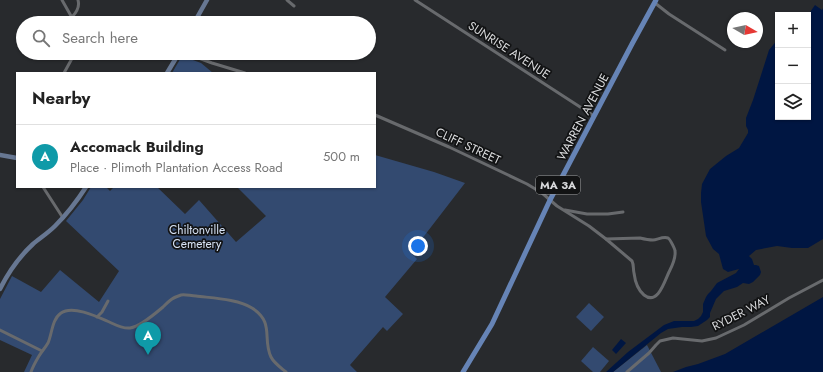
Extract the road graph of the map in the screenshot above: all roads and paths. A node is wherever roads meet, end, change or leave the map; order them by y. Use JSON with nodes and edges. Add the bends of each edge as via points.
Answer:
{"nodes":[{"id":1,"x":62,"y":0,"type":"edge"},
{"id":2,"x":78,"y":0,"type":"edge"},
{"id":3,"x":207,"y":0,"type":"edge"},
{"id":4,"x":287,"y":0,"type":"edge"},
{"id":5,"x":415,"y":0,"type":"edge"},
{"id":6,"x":656,"y":1,"type":"edge"},
{"id":7,"x":294,"y":6,"type":"dead end"},
{"id":8,"x":71,"y":16,"type":"edge"},
{"id":9,"x":73,"y":16,"type":"edge"},
{"id":10,"x":198,"y":16,"type":"edge"},
{"id":11,"x":725,"y":50,"type":"dead end"},
{"id":12,"x":71,"y":60,"type":"edge"},
{"id":13,"x":175,"y":60,"type":"edge"},
{"id":14,"x":204,"y":60,"type":"edge"},
{"id":15,"x":65,"y":72,"type":"edge"},
{"id":16,"x":168,"y":72,"type":"edge"},
{"id":17,"x":242,"y":72,"type":"edge"},
{"id":18,"x":376,"y":115,"type":"edge"},
{"id":19,"x":594,"y":116,"type":"junction"},
{"id":20,"x":0,"y":155,"type":"edge"},
{"id":21,"x":16,"y":158,"type":"edge"},
{"id":22,"x":44,"y":188,"type":"edge"},
{"id":23,"x":85,"y":188,"type":"edge"},
{"id":24,"x":550,"y":200,"type":"junction"},
{"id":25,"x":563,"y":210,"type":"junction"},
{"id":26,"x":623,"y":212,"type":"dead end"},
{"id":27,"x":62,"y":218,"type":"junction"},
{"id":28,"x":606,"y":240,"type":"junction"},
{"id":29,"x":823,"y":280,"type":"edge"},
{"id":30,"x":0,"y":289,"type":"edge"},
{"id":31,"x":108,"y":301,"type":"dead end"},
{"id":32,"x":97,"y":317,"type":"junction"},
{"id":33,"x":0,"y":330,"type":"edge"},
{"id":34,"x":42,"y":351,"type":"junction"},
{"id":35,"x":31,"y":372,"type":"edge"},
{"id":36,"x":286,"y":372,"type":"edge"},
{"id":37,"x":463,"y":372,"type":"edge"},
{"id":38,"x":627,"y":372,"type":"edge"}],
"edges":[{"from":1,"to":8,"type":"street"},
{"from":2,"to":9,"type":"street","via":[[78,10]]},
{"from":3,"to":10,"type":"street"},
{"from":4,"to":7,"type":"street"},
{"from":5,"to":19,"type":"street","name":"SUNRISE AVENUE"},
{"from":6,"to":11,"type":"street","via":[[669,14]]},
{"from":6,"to":19,"type":"main road","name":"WARREN AVENUE","number":"MA 3A"},
{"from":12,"to":15,"type":"street"},
{"from":13,"to":16,"type":"street"},
{"from":14,"to":17,"type":"street"},
{"from":18,"to":24,"type":"street","name":"CLIFF STREET","via":[[513,176]]},
{"from":19,"to":24,"type":"main road","name":"WARREN AVENUE","number":"MA 3A"},
{"from":20,"to":21,"type":"street"},
{"from":22,"to":27,"type":"street"},
{"from":23,"to":27,"type":"street"},
{"from":24,"to":25,"type":"street","name":"CLIFF STREET"},
{"from":24,"to":37,"type":"main road","name":"WARREN AVENUE","number":"MA 3A","via":[[492,324]]},
{"from":25,"to":26,"type":"street","via":[[591,214]]},
{"from":25,"to":28,"type":"street","name":"CLIFF STREET"},
{"from":27,"to":30,"type":"street","via":[[19,258]]},
{"from":28,"to":28,"type":"street","name":"CLIFF STREET","via":[[669,239],[674,249],[674,259],[656,296],[649,298],[642,292],[635,278],[633,262]]},
{"from":29,"to":38,"type":"street","name":"RYDER WAY","via":[[716,338],[673,338],[660,341]]},
{"from":31,"to":32,"type":"street"},
{"from":32,"to":34,"type":"street","via":[[74,310],[61,313],[55,319],[48,343]]},
{"from":32,"to":36,"type":"street","via":[[131,328],[177,296],[239,302],[258,312],[266,323],[271,357]]},
{"from":33,"to":34,"type":"street"},
{"from":34,"to":35,"type":"street"}]}
